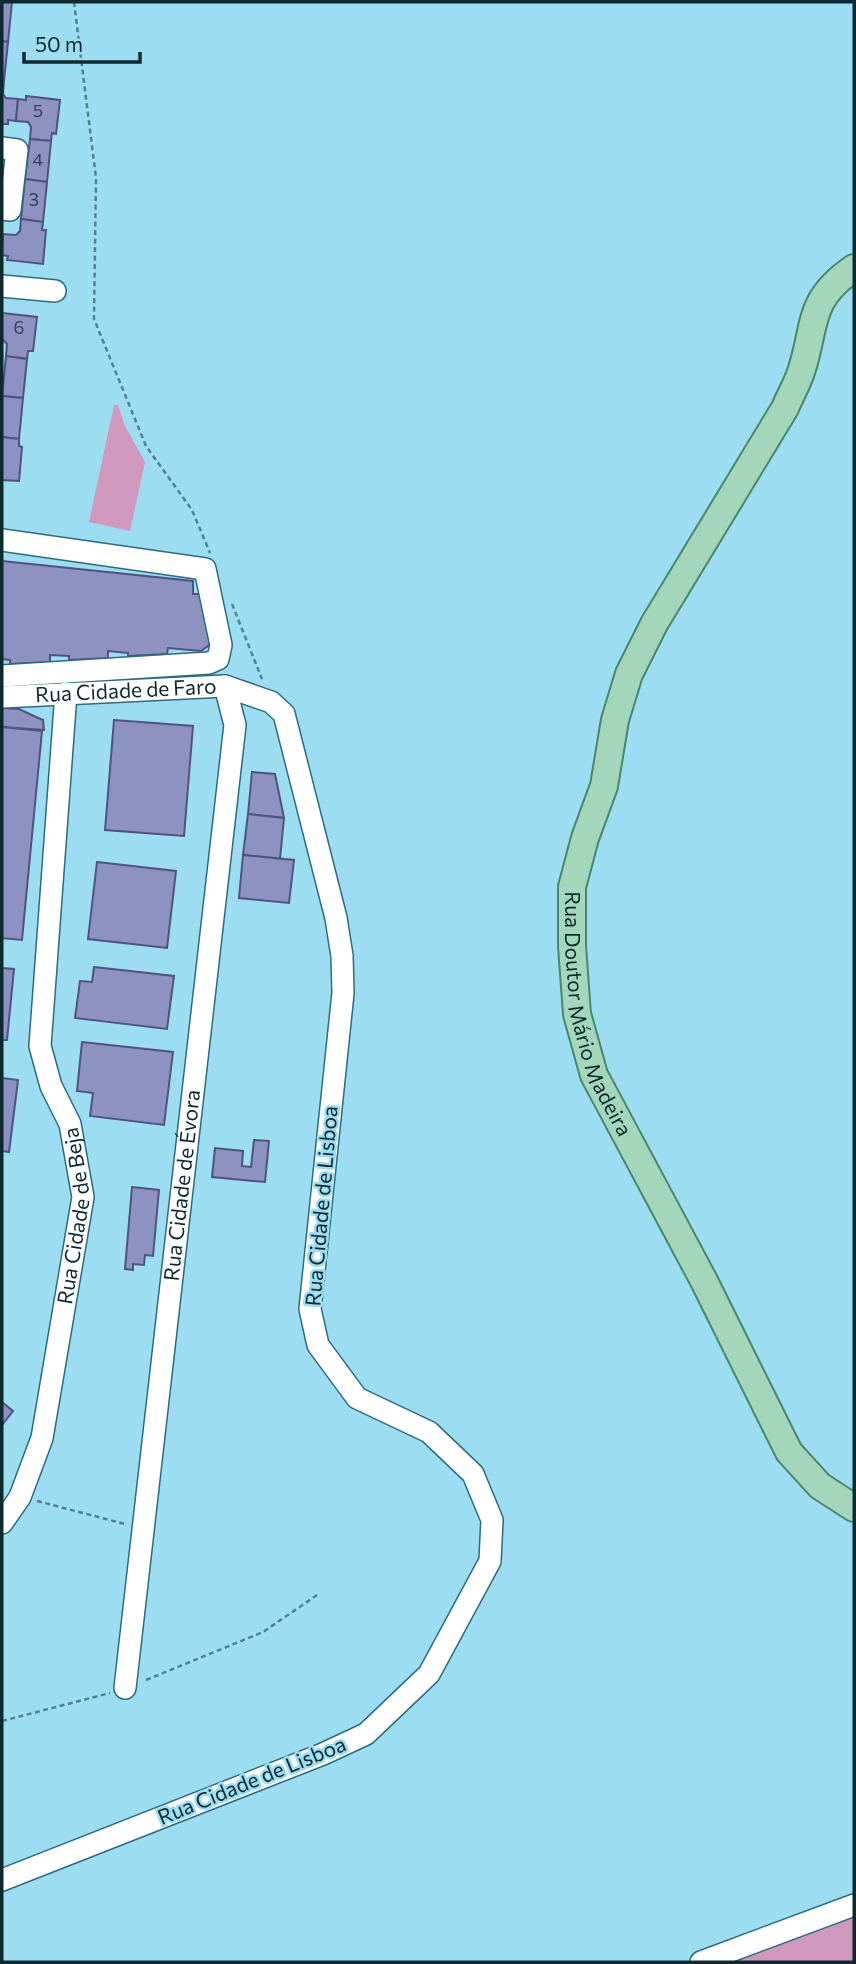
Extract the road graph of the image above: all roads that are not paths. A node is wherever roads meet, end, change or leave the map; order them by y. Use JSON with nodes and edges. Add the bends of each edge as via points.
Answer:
{"nodes":[{"id":1,"x":2,"y":148,"type":"edge"},
{"id":2,"x":2,"y":209,"type":"edge"},
{"id":3,"x":854,"y":268,"type":"edge"},
{"id":4,"x":2,"y":286,"type":"edge"},
{"id":5,"x":55,"y":291,"type":"dead end"},
{"id":6,"x":2,"y":540,"type":"edge"},
{"id":7,"x":2,"y":676,"type":"edge"},
{"id":8,"x":225,"y":686,"type":"junction"},
{"id":9,"x":66,"y":693,"type":"junction"},
{"id":10,"x":2,"y":697,"type":"edge"},
{"id":11,"x":278,"y":708,"type":"joint"},
{"id":12,"x":854,"y":1508,"type":"edge"},
{"id":13,"x":2,"y":1523,"type":"edge"},
{"id":14,"x":125,"y":1688,"type":"road end"},
{"id":15,"x":2,"y":1880,"type":"edge"},
{"id":16,"x":854,"y":1906,"type":"edge"},
{"id":17,"x":701,"y":1962,"type":"edge"}],
"edges":[{"from":1,"to":2,"type":"street","via":[[17,150],[10,210]]},
{"from":3,"to":12,"type":"main road","name":"Rua Doutor Mário Madeira","via":[[833,282],[813,315],[801,371],[785,408],[654,624],[629,674],[615,720],[604,786],[572,887],[578,1014],[594,1075],[789,1452],[820,1486]]},
{"from":4,"to":5,"type":"street"},
{"from":6,"to":7,"type":"street","via":[[205,569],[221,645],[218,659],[209,663]]},
{"from":8,"to":9,"type":"street","name":"Rua Cidade de Faro"},
{"from":8,"to":11,"type":"street","name":"Rua Cidade de Faro"},
{"from":8,"to":14,"type":"street","name":"Rua Cidade de Évora","via":[[235,725]]},
{"from":9,"to":10,"type":"street","name":"Rua Cidade de Faro"},
{"from":9,"to":13,"type":"street","name":"Rua Cidade de Beja","via":[[40,1046],[51,1086],[70,1124],[83,1197],[41,1438],[20,1497]]},
{"from":11,"to":15,"type":"street","name":"Rua Cidade de Lisboa","via":[[336,918],[342,956],[344,993],[310,1309],[318,1345],[357,1398],[429,1432],[473,1474],[492,1521],[490,1562],[429,1674],[366,1734]]},
{"from":16,"to":17,"type":"street"}]}
